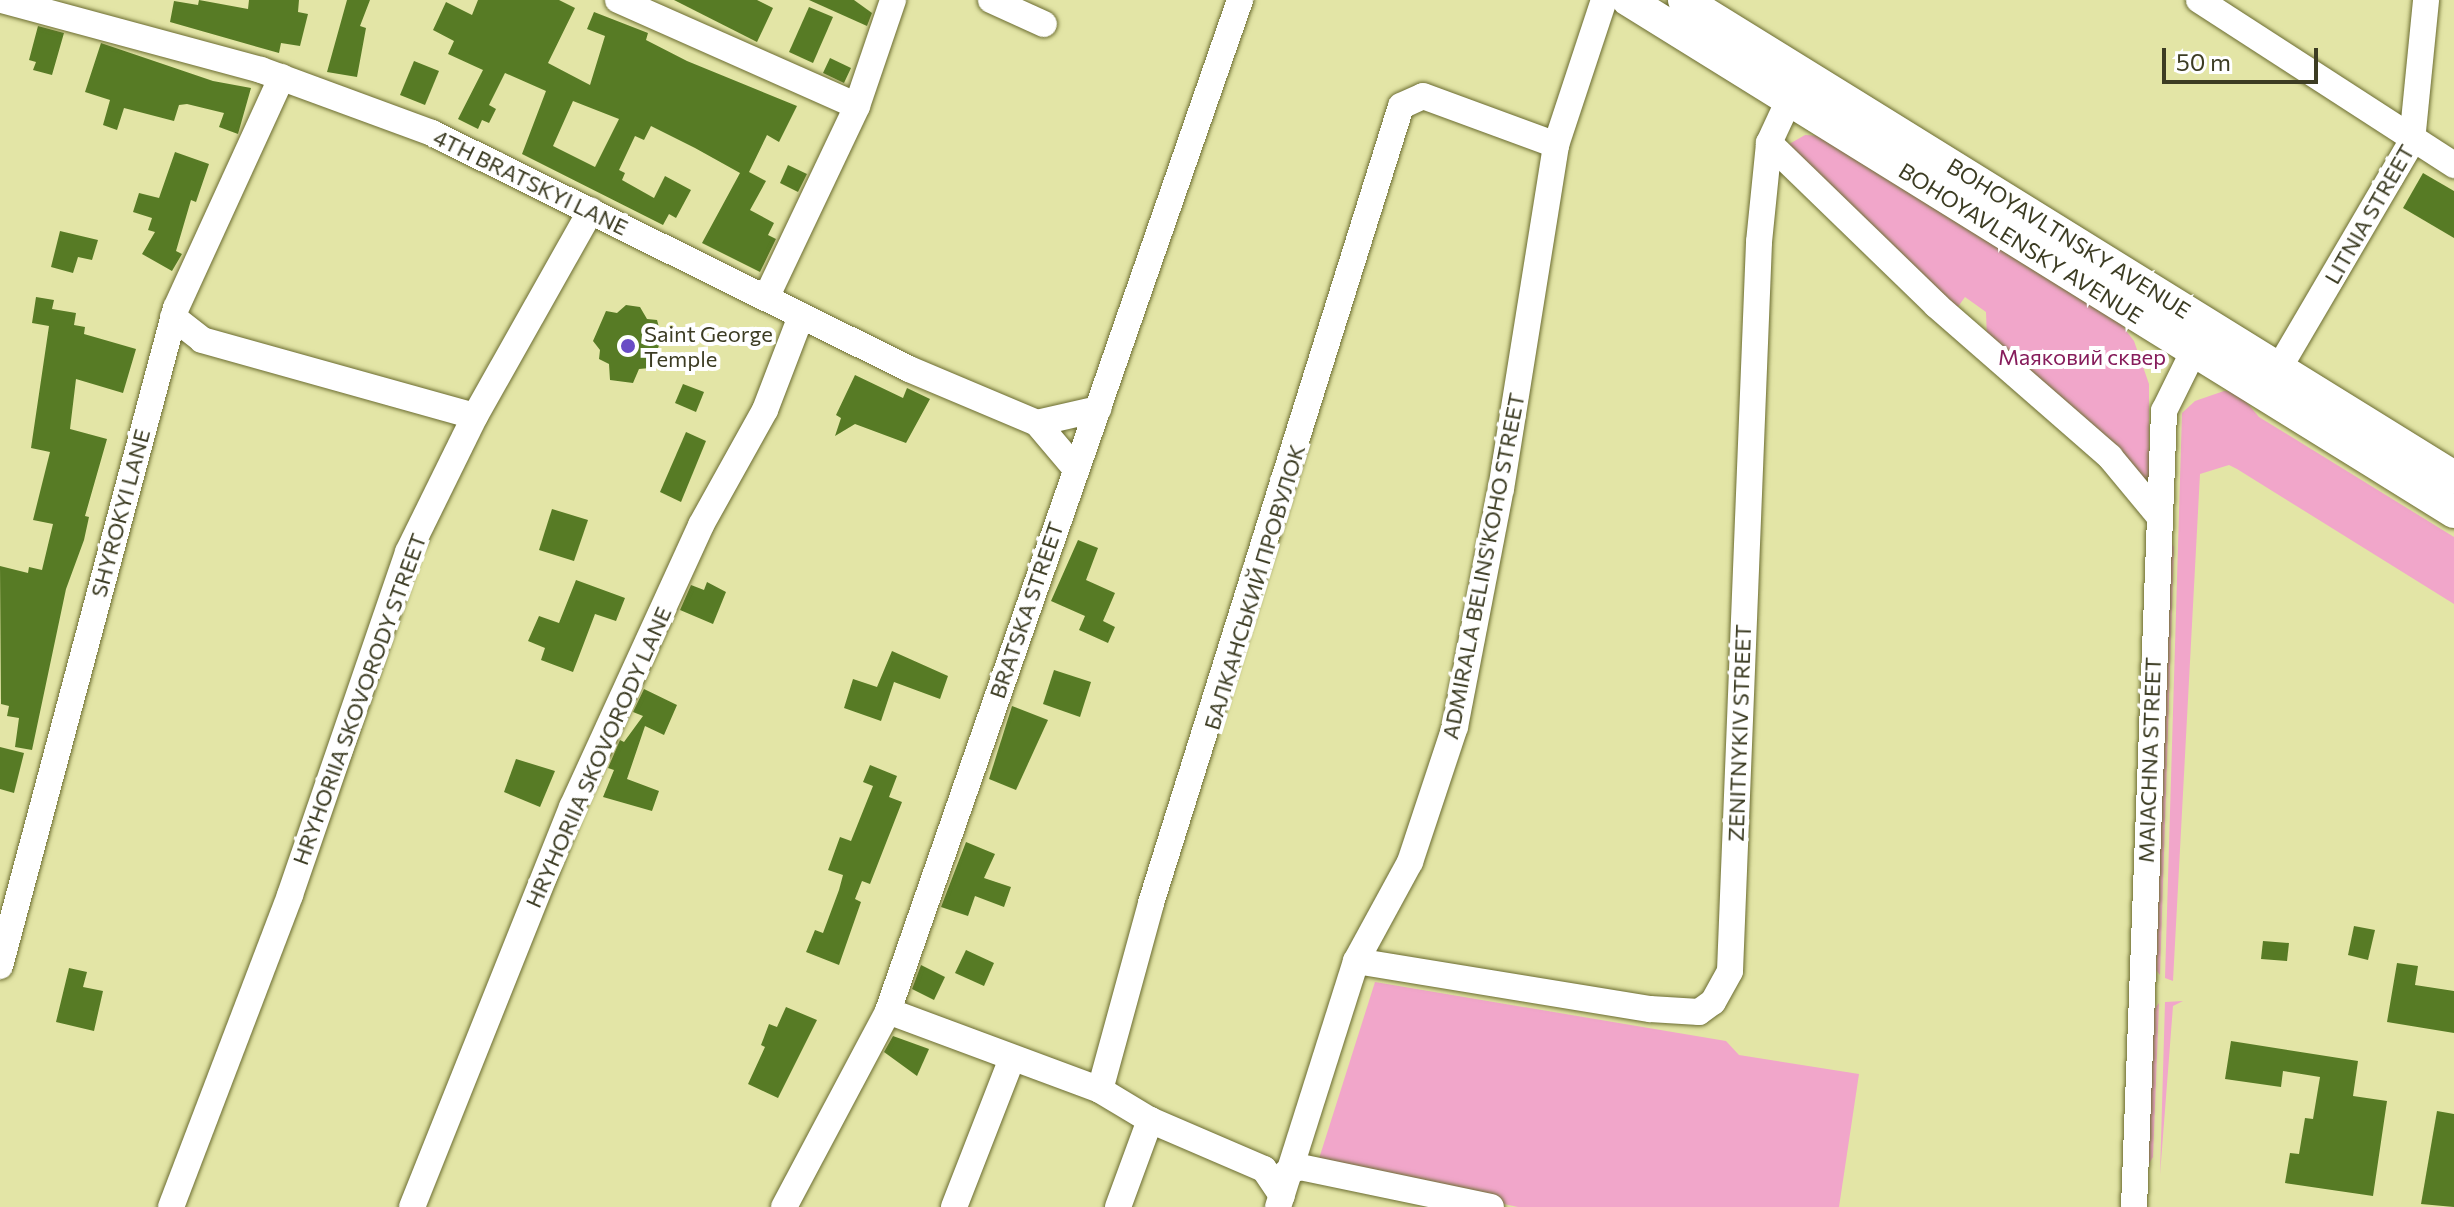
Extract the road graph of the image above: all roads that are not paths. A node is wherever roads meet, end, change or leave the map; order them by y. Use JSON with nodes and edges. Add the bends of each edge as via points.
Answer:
{"nodes":[{"id":1,"x":2,"y":0,"type":"edge"},
{"id":2,"x":618,"y":0,"type":"edge"},
{"id":3,"x":893,"y":0,"type":"edge"},
{"id":4,"x":991,"y":0,"type":"edge"},
{"id":5,"x":1240,"y":0,"type":"edge"},
{"id":6,"x":1604,"y":0,"type":"edge"},
{"id":7,"x":1628,"y":0,"type":"edge"},
{"id":8,"x":1684,"y":0,"type":"edge"},
{"id":9,"x":2199,"y":0,"type":"edge"},
{"id":10,"x":2426,"y":0,"type":"edge"},
{"id":11,"x":1044,"y":24,"type":"dead end"},
{"id":12,"x":282,"y":77,"type":"junction"},
{"id":13,"x":1789,"y":100,"type":"junction"},
{"id":14,"x":857,"y":106,"type":"junction"},
{"id":15,"x":2412,"y":141,"type":"junction"},
{"id":16,"x":1769,"y":143,"type":"junction"},
{"id":17,"x":1556,"y":145,"type":"junction"},
{"id":18,"x":2454,"y":165,"type":"edge"},
{"id":19,"x":591,"y":210,"type":"junction"},
{"id":20,"x":766,"y":298,"type":"junction"},
{"id":21,"x":801,"y":316,"type":"junction"},
{"id":22,"x":173,"y":317,"type":"junction"},
{"id":23,"x":2200,"y":337,"type":"junction"},
{"id":24,"x":2279,"y":368,"type":"junction"},
{"id":25,"x":1098,"y":409,"type":"junction"},
{"id":26,"x":475,"y":416,"type":"junction"},
{"id":27,"x":1037,"y":423,"type":"junction"},
{"id":28,"x":1075,"y":468,"type":"junction"},
{"id":29,"x":2454,"y":477,"type":"edge"},
{"id":30,"x":2454,"y":512,"type":"edge"},
{"id":31,"x":2159,"y":516,"type":"junction"},
{"id":32,"x":1356,"y":961,"type":"junction"},
{"id":33,"x":0,"y":966,"type":"edge"},
{"id":34,"x":888,"y":1011,"type":"junction"},
{"id":35,"x":1012,"y":1058,"type":"junction"},
{"id":36,"x":1100,"y":1090,"type":"junction"},
{"id":37,"x":1150,"y":1120,"type":"junction"},
{"id":38,"x":1282,"y":1192,"type":"edge"},
{"id":39,"x":171,"y":1207,"type":"edge"},
{"id":40,"x":412,"y":1207,"type":"edge"},
{"id":41,"x":784,"y":1207,"type":"edge"},
{"id":42,"x":954,"y":1207,"type":"edge"},
{"id":43,"x":1118,"y":1207,"type":"edge"},
{"id":44,"x":1491,"y":1207,"type":"edge"},
{"id":45,"x":2134,"y":1207,"type":"edge"}],
"edges":[{"from":1,"to":12,"type":"street","name":"4TH BRATSKYI LANE"},
{"from":2,"to":14,"type":"street"},
{"from":3,"to":14,"type":"street"},
{"from":4,"to":11,"type":"street"},
{"from":5,"to":25,"type":"street","name":"BRATSKA STREET"},
{"from":6,"to":17,"type":"street","name":"ADMIRALA BELINS'KOHO STREET"},
{"from":7,"to":13,"type":"main road","name":"BOHOYAVLENSKY AVENUE"},
{"from":8,"to":23,"type":"main road","name":"BOHOYAVLTNSKY AVENUE"},
{"from":9,"to":15,"type":"street"},
{"from":10,"to":15,"type":"street","name":"LITNIA STREET"},
{"from":12,"to":19,"type":"street","name":"4TH BRATSKYI LANE","via":[[432,133]]},
{"from":12,"to":22,"type":"street","name":"SHYROKYI LANE"},
{"from":13,"to":16,"type":"street","name":"ZENITNYKIV STREET"},
{"from":13,"to":23,"type":"main road","name":"BOHOYAVLENSKY AVENUE"},
{"from":14,"to":20,"type":"street"},
{"from":15,"to":18,"type":"street"},
{"from":15,"to":24,"type":"street","name":"LITNIA STREET"},
{"from":16,"to":31,"type":"street","via":[[1936,305],[2110,457]]},
{"from":16,"to":32,"type":"street","name":"ZENITNYKIV STREET","via":[[1759,242],[1730,971],[1713,1002],[1699,1012],[1635,1007]]},
{"from":17,"to":32,"type":"street","name":"ADMIRALA BELINS'KOHO STREET","via":[[1501,489],[1455,727],[1410,862]]},
{"from":17,"to":36,"type":"street","name":"БАЛКАНСЬКИЙ ПРОВУЛОК","via":[[1423,96],[1401,106],[1318,384],[1151,903]]},
{"from":19,"to":20,"type":"street","name":"4TH BRATSKYI LANE"},
{"from":19,"to":26,"type":"street","name":"HRYHORIIA SKOVORODY STREET"},
{"from":20,"to":21,"type":"street","name":"4TH BRATSKYI LANE"},
{"from":21,"to":27,"type":"street","name":"4TH BRATSKYI LANE"},
{"from":21,"to":40,"type":"street","name":"HRYHORIIA SKOVORODY LANE","via":[[765,410],[701,525],[572,807]]},
{"from":22,"to":26,"type":"street","via":[[202,340]]},
{"from":22,"to":33,"type":"street","name":"SHYROKYI LANE"},
{"from":23,"to":24,"type":"main road","name":"BOHOYAVLTNSKY AVENUE"},
{"from":23,"to":30,"type":"main road","name":"BOHOYAVLENSKY AVENUE"},
{"from":23,"to":31,"type":"street","name":"MAIACHNA STREET","via":[[2164,411]]},
{"from":24,"to":29,"type":"main road","name":"BOHOYAVLTNSKY AVENUE"},
{"from":25,"to":27,"type":"street"},
{"from":25,"to":28,"type":"street","name":"BRATSKA STREET"},
{"from":26,"to":39,"type":"street","name":"HRYHORIIA SKOVORODY STREET","via":[[408,552],[272,945]]},
{"from":27,"to":28,"type":"street","name":"4TH BRATSKYI LANE"},
{"from":28,"to":34,"type":"street","name":"BRATSKA STREET"},
{"from":31,"to":45,"type":"street","name":"MAIACHNA STREET"},
{"from":32,"to":38,"type":"street","name":"ADMIRALA BELINS'KOHO STREET"},
{"from":34,"to":35,"type":"street"},
{"from":34,"to":41,"type":"street","name":"BRATSKA STREET"},
{"from":35,"to":36,"type":"street"},
{"from":35,"to":42,"type":"street"},
{"from":36,"to":37,"type":"street"},
{"from":37,"to":38,"type":"street","via":[[1264,1169]]},
{"from":37,"to":43,"type":"street"},
{"from":38,"to":44,"type":"street","via":[[1300,1167]]}]}
